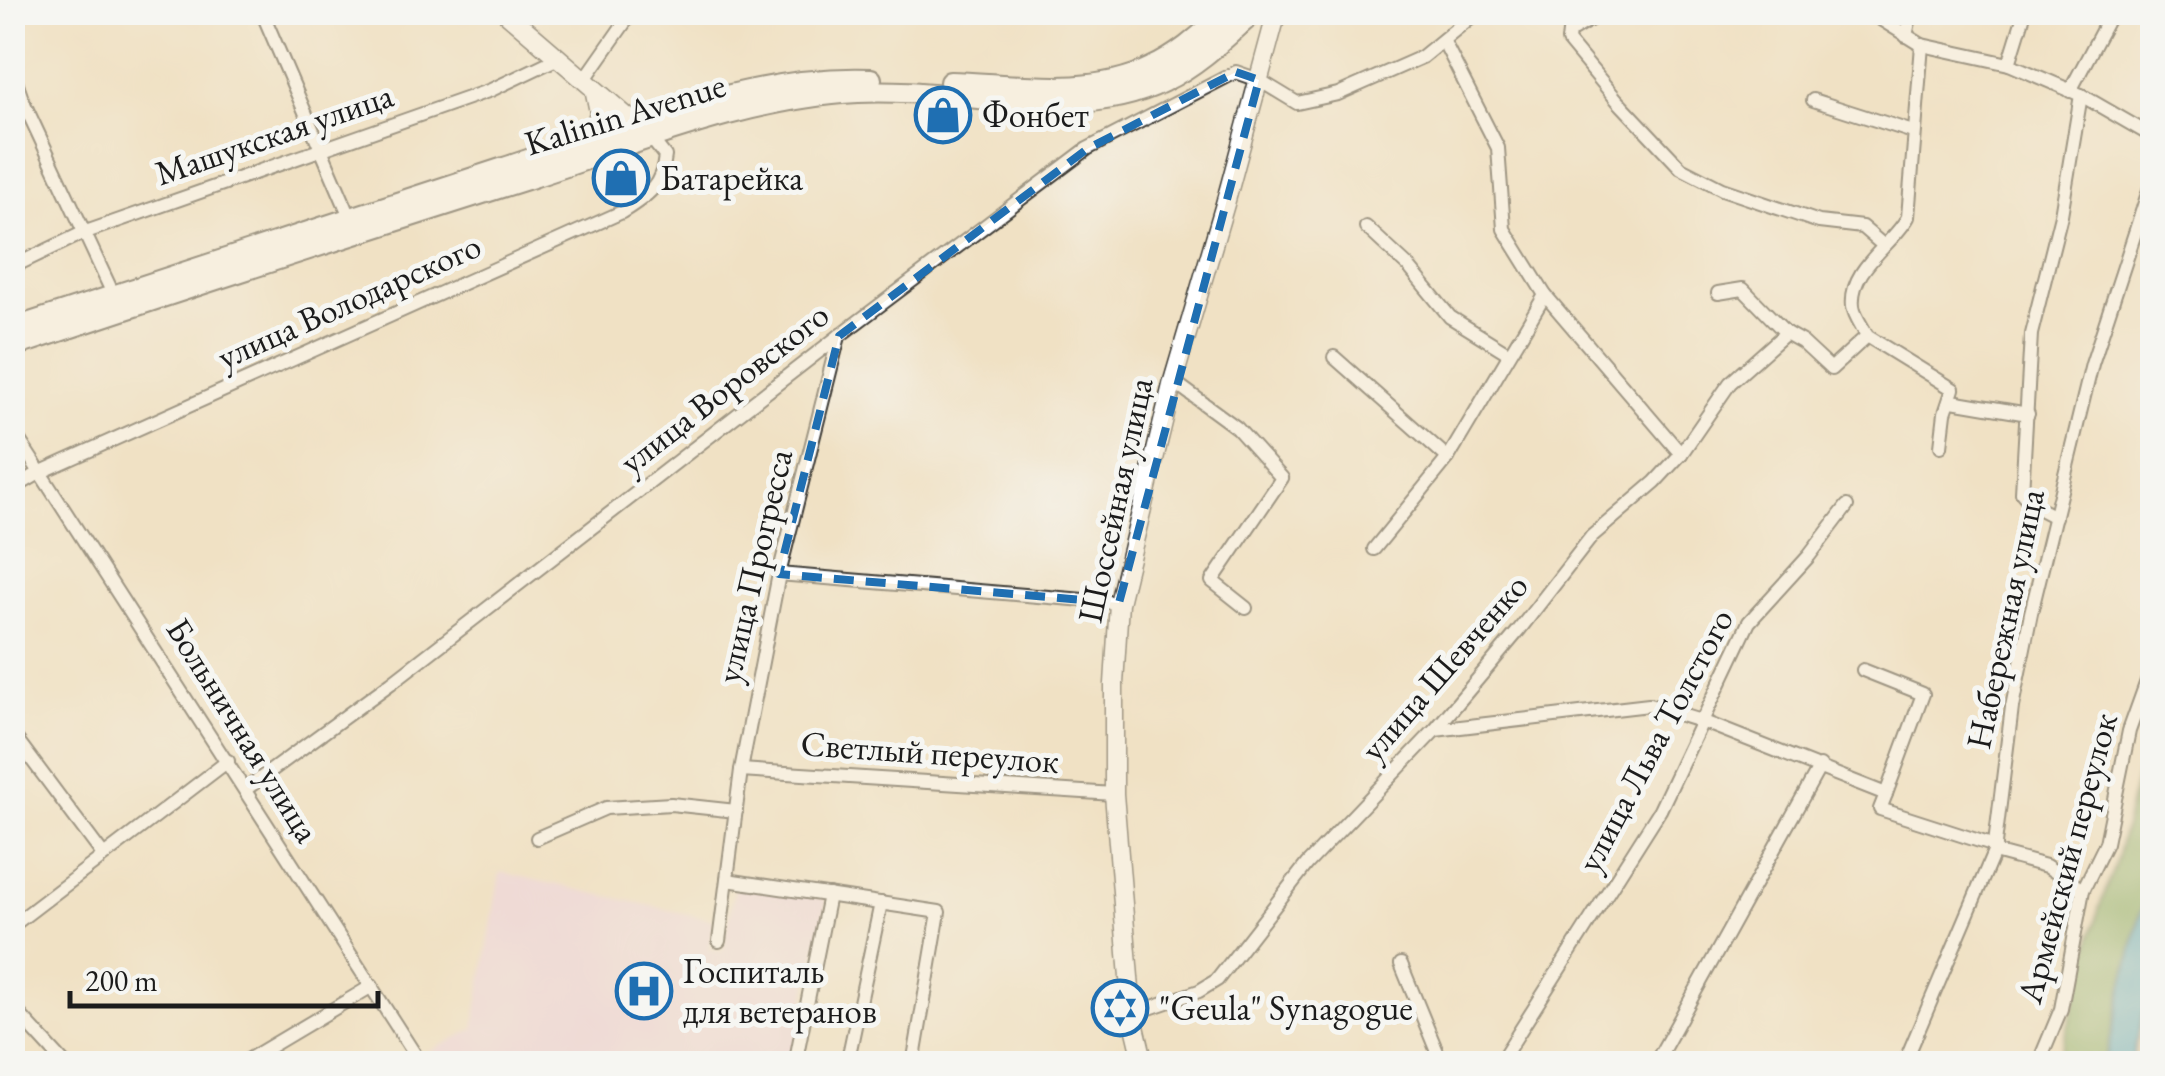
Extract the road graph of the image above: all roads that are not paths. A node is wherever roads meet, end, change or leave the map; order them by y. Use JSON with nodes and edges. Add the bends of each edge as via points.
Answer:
{"nodes":[{"id":1,"x":262,"y":12,"type":"edge"},
{"id":2,"x":504,"y":12,"type":"edge"},
{"id":3,"x":632,"y":12,"type":"edge"},
{"id":4,"x":1254,"y":12,"type":"edge"},
{"id":5,"x":1276,"y":12,"type":"edge"},
{"id":6,"x":1477,"y":12,"type":"edge"},
{"id":7,"x":1604,"y":12,"type":"edge"},
{"id":8,"x":1868,"y":12,"type":"edge"},
{"id":9,"x":1910,"y":12,"type":"edge"},
{"id":10,"x":2025,"y":12,"type":"edge"},
{"id":11,"x":2112,"y":12,"type":"edge"},
{"id":12,"x":1229,"y":22,"type":"edge"},
{"id":13,"x":1906,"y":36,"type":"junction"},
{"id":14,"x":1443,"y":40,"type":"junction"},
{"id":15,"x":1922,"y":45,"type":"junction"},
{"id":16,"x":1269,"y":47,"type":"junction"},
{"id":17,"x":556,"y":58,"type":"junction"},
{"id":18,"x":2009,"y":64,"type":"junction"},
{"id":19,"x":12,"y":70,"type":"edge"},
{"id":20,"x":1259,"y":80,"type":"junction"},
{"id":21,"x":589,"y":88,"type":"junction"},
{"id":22,"x":2076,"y":93,"type":"junction"},
{"id":23,"x":1814,"y":100,"type":"dead end"},
{"id":24,"x":634,"y":124,"type":"junction"},
{"id":25,"x":1913,"y":132,"type":"junction"},
{"id":26,"x":2152,"y":136,"type":"edge"},
{"id":27,"x":651,"y":138,"type":"junction"},
{"id":28,"x":592,"y":140,"type":"junction"},
{"id":29,"x":322,"y":149,"type":"junction"},
{"id":30,"x":2152,"y":182,"type":"edge"},
{"id":31,"x":350,"y":219,"type":"junction"},
{"id":32,"x":1366,"y":227,"type":"dead end"},
{"id":33,"x":83,"y":233,"type":"junction"},
{"id":34,"x":1884,"y":246,"type":"junction"},
{"id":35,"x":12,"y":267,"type":"edge"},
{"id":36,"x":1718,"y":293,"type":"dead end"},
{"id":37,"x":1545,"y":294,"type":"junction"},
{"id":38,"x":114,"y":296,"type":"junction"},
{"id":39,"x":12,"y":329,"type":"edge"},
{"id":40,"x":1786,"y":333,"type":"junction"},
{"id":41,"x":839,"y":336,"type":"junction"},
{"id":42,"x":1868,"y":336,"type":"junction"},
{"id":43,"x":12,"y":347,"type":"edge"},
{"id":44,"x":1508,"y":353,"type":"junction"},
{"id":45,"x":1334,"y":357,"type":"dead end"},
{"id":46,"x":1173,"y":381,"type":"junction"},
{"id":47,"x":1952,"y":401,"type":"junction"},
{"id":48,"x":2028,"y":414,"type":"junction"},
{"id":49,"x":12,"y":429,"type":"edge"},
{"id":50,"x":1941,"y":446,"type":"dead end"},
{"id":51,"x":1681,"y":454,"type":"junction"},
{"id":52,"x":1448,"y":458,"type":"junction"},
{"id":53,"x":41,"y":472,"type":"junction"},
{"id":54,"x":12,"y":490,"type":"edge"},
{"id":55,"x":1847,"y":506,"type":"dead end"},
{"id":56,"x":2055,"y":517,"type":"junction"},
{"id":57,"x":1374,"y":550,"type":"dead end"},
{"id":58,"x":779,"y":574,"type":"junction"},
{"id":59,"x":1119,"y":603,"type":"junction"},
{"id":60,"x":1246,"y":608,"type":"dead end"},
{"id":61,"x":2152,"y":667,"type":"edge"},
{"id":62,"x":1863,"y":670,"type":"dead end"},
{"id":63,"x":1704,"y":722,"type":"junction"},
{"id":64,"x":1435,"y":730,"type":"junction"},
{"id":65,"x":12,"y":733,"type":"edge"},
{"id":66,"x":228,"y":761,"type":"junction"},
{"id":67,"x":1820,"y":766,"type":"junction"},
{"id":68,"x":741,"y":770,"type":"junction"},
{"id":69,"x":246,"y":789,"type":"junction"},
{"id":70,"x":1114,"y":794,"type":"junction"},
{"id":71,"x":1886,"y":794,"type":"junction"},
{"id":72,"x":736,"y":811,"type":"junction"},
{"id":73,"x":537,"y":838,"type":"dead end"},
{"id":74,"x":1994,"y":849,"type":"junction"},
{"id":75,"x":103,"y":855,"type":"junction"},
{"id":76,"x":727,"y":880,"type":"junction"},
{"id":77,"x":2082,"y":890,"type":"junction"},
{"id":78,"x":829,"y":896,"type":"junction"},
{"id":79,"x":880,"y":904,"type":"junction"},
{"id":80,"x":12,"y":926,"type":"edge"},
{"id":81,"x":719,"y":941,"type":"dead end"},
{"id":82,"x":1401,"y":964,"type":"dead end"},
{"id":83,"x":372,"y":986,"type":"junction"},
{"id":84,"x":12,"y":1006,"type":"edge"},
{"id":85,"x":1132,"y":1014,"type":"junction"},
{"id":86,"x":65,"y":1064,"type":"edge"},
{"id":87,"x":240,"y":1064,"type":"edge"},
{"id":88,"x":421,"y":1064,"type":"edge"},
{"id":89,"x":795,"y":1064,"type":"edge"},
{"id":90,"x":847,"y":1064,"type":"edge"},
{"id":91,"x":913,"y":1064,"type":"edge"},
{"id":92,"x":1144,"y":1064,"type":"edge"},
{"id":93,"x":1442,"y":1064,"type":"edge"},
{"id":94,"x":1499,"y":1064,"type":"edge"},
{"id":95,"x":1654,"y":1064,"type":"edge"},
{"id":96,"x":1904,"y":1064,"type":"edge"},
{"id":97,"x":2038,"y":1064,"type":"edge"}],
"edges":[{"from":1,"to":29,"type":"street"},
{"from":2,"to":17,"type":"main road"},
{"from":3,"to":21,"type":"street"},
{"from":4,"to":12,"type":"main road","name":"Kalinin Avenue"},
{"from":5,"to":16,"type":"main road","name":"Шоссейная улица"},
{"from":6,"to":14,"type":"street"},
{"from":7,"to":34,"type":"street","via":[[1569,32],[1568,41],[1681,168],[1722,190],[1819,222],[1862,228]]},
{"from":8,"to":13,"type":"street"},
{"from":9,"to":13,"type":"street"},
{"from":10,"to":18,"type":"street"},
{"from":11,"to":22,"type":"street"},
{"from":12,"to":16,"type":"main road","via":[[1255,27]]},
{"from":12,"to":24,"type":"main road","name":"Kalinin Avenue","via":[[1162,63],[1102,84],[813,80]]},
{"from":12,"to":27,"type":"main road","name":"Kalinin Avenue","via":[[1182,72],[1118,98],[861,91],[763,106]]},
{"from":13,"to":15,"type":"street"},
{"from":14,"to":20,"type":"street","via":[[1422,58],[1297,104]]},
{"from":14,"to":37,"type":"street","via":[[1498,148],[1504,228]]},
{"from":15,"to":18,"type":"street"},
{"from":15,"to":25,"type":"street"},
{"from":16,"to":20,"type":"main road","name":"Шоссейная улица"},
{"from":17,"to":21,"type":"main road"},
{"from":17,"to":29,"type":"street","name":"Машукская улица","via":[[491,90]]},
{"from":18,"to":22,"type":"street"},
{"from":19,"to":33,"type":"street"},
{"from":20,"to":41,"type":"street","name":"улица Воровского","via":[[1236,72],[1087,150]]},
{"from":20,"to":46,"type":"main road","name":"Шоссейная улица"},
{"from":21,"to":24,"type":"main road"},
{"from":21,"to":28,"type":"main road","via":[[599,112]]},
{"from":22,"to":26,"type":"street"},
{"from":22,"to":48,"type":"street","via":[[2061,214],[2031,334]]},
{"from":23,"to":25,"type":"street"},
{"from":24,"to":27,"type":"main road"},
{"from":24,"to":28,"type":"main road","name":"Kalinin Avenue"},
{"from":25,"to":34,"type":"street","via":[[1908,217]]},
{"from":27,"to":43,"type":"main road","name":"Kalinin Avenue"},
{"from":27,"to":53,"type":"street","name":"улица Володарского","via":[[665,156],[663,176],[622,212]]},
{"from":28,"to":31,"type":"main road","name":"Kalinin Avenue"},
{"from":29,"to":31,"type":"street"},
{"from":29,"to":33,"type":"street","name":"Машукская улица"},
{"from":30,"to":56,"type":"street","name":"Набережная улица","via":[[2092,364]]},
{"from":31,"to":38,"type":"main road","name":"Kalinin Avenue"},
{"from":32,"to":44,"type":"street","via":[[1450,317]]},
{"from":33,"to":35,"type":"street","name":"Машукская улица"},
{"from":33,"to":38,"type":"street"},
{"from":34,"to":42,"type":"street","via":[[1856,288],[1853,307]]},
{"from":36,"to":40,"type":"street","via":[[1743,289]]},
{"from":37,"to":44,"type":"street"},
{"from":37,"to":51,"type":"street"},
{"from":38,"to":39,"type":"main road","name":"Kalinin Avenue"},
{"from":40,"to":42,"type":"street","via":[[1831,369]]},
{"from":40,"to":51,"type":"street","name":"улица Шевченко","via":[[1730,383]]},
{"from":41,"to":58,"type":"street","name":"улица Прогресса"},
{"from":41,"to":69,"type":"street","name":"улица Воровского"},
{"from":42,"to":47,"type":"street","via":[[1953,389]]},
{"from":44,"to":52,"type":"street"},
{"from":45,"to":52,"type":"street"},
{"from":46,"to":59,"type":"main road","name":"Шоссейная улица"},
{"from":46,"to":60,"type":"street","via":[[1237,428],[1282,478],[1212,581]]},
{"from":47,"to":48,"type":"street"},
{"from":47,"to":50,"type":"street"},
{"from":48,"to":56,"type":"street","via":[[2022,493]]},
{"from":49,"to":53,"type":"street","name":"Больничная улица"},
{"from":51,"to":64,"type":"street","name":"улица Шевченко","via":[[1592,536]]},
{"from":52,"to":57,"type":"street"},
{"from":53,"to":54,"type":"street","name":"улица Володарского"},
{"from":53,"to":66,"type":"street","name":"Больничная улица"},
{"from":55,"to":63,"type":"street","name":"улица Льва Толстого","via":[[1748,622]]},
{"from":56,"to":74,"type":"street","name":"Набережная улица","via":[[2012,707]]},
{"from":58,"to":59,"type":"street"},
{"from":58,"to":68,"type":"street","name":"улица Прогресса"},
{"from":59,"to":70,"type":"main road","name":"Шоссейная улица"},
{"from":61,"to":77,"type":"street","name":"Армейский переулок","via":[[2129,731],[2106,843]]},
{"from":62,"to":71,"type":"street","via":[[1922,694]]},
{"from":63,"to":64,"type":"street","via":[[1649,705]]},
{"from":63,"to":67,"type":"street"},
{"from":63,"to":94,"type":"street","name":"улица Льва Толстого","via":[[1660,810]]},
{"from":64,"to":85,"type":"street","name":"улица Шевченко","via":[[1308,864],[1217,980]]},
{"from":65,"to":75,"type":"street"},
{"from":66,"to":69,"type":"street","name":"Больничная улица"},
{"from":66,"to":75,"type":"street"},
{"from":67,"to":71,"type":"street"},
{"from":67,"to":95,"type":"street"},
{"from":68,"to":70,"type":"street","name":"Светлый переулок"},
{"from":68,"to":72,"type":"street","name":"улица Прогресса"},
{"from":69,"to":83,"type":"street","name":"Больничная улица"},
{"from":70,"to":85,"type":"main road","name":"Шоссейная улица"},
{"from":71,"to":74,"type":"street","via":[[1880,809]]},
{"from":72,"to":73,"type":"street","via":[[671,804],[606,808]]},
{"from":72,"to":76,"type":"street","name":"улица Прогресса"},
{"from":74,"to":77,"type":"street","via":[[2046,866]]},
{"from":74,"to":96,"type":"street","name":"Набережная улица"},
{"from":75,"to":80,"type":"street"},
{"from":76,"to":78,"type":"street"},
{"from":76,"to":81,"type":"street","name":"улица Прогресса"},
{"from":77,"to":97,"type":"street","name":"Армейский переулок","via":[[2061,1008]]},
{"from":78,"to":79,"type":"street"},
{"from":78,"to":89,"type":"street"},
{"from":79,"to":90,"type":"street"},
{"from":79,"to":91,"type":"street","via":[[939,912]]},
{"from":82,"to":93,"type":"street"},
{"from":83,"to":87,"type":"street"},
{"from":83,"to":88,"type":"street","name":"Больничная улица"},
{"from":84,"to":86,"type":"street"},
{"from":85,"to":92,"type":"main road","name":"Шоссейная улица"}]}
